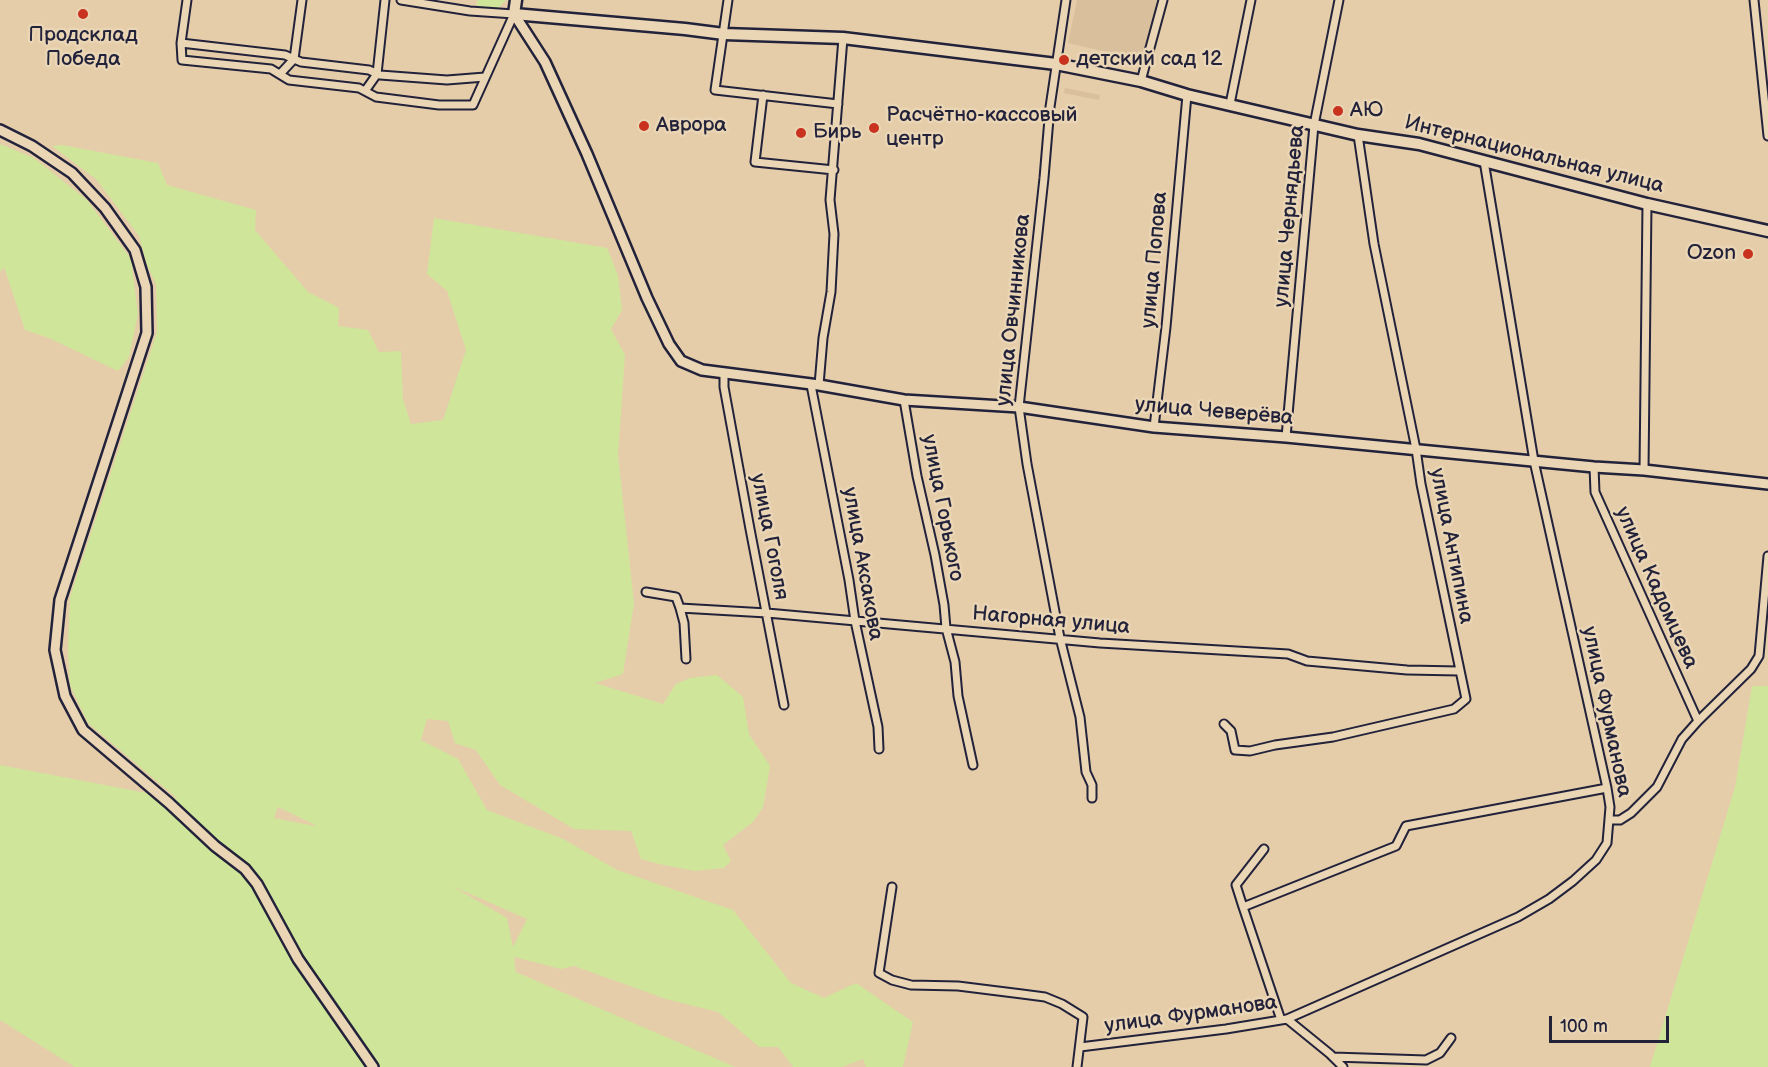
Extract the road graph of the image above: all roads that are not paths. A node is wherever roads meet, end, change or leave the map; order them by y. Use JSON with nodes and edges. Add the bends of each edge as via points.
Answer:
{"nodes":[{"id":1,"x":187,"y":0,"type":"edge"},
{"id":2,"x":302,"y":0,"type":"edge"},
{"id":3,"x":385,"y":0,"type":"edge"},
{"id":4,"x":400,"y":0,"type":"edge"},
{"id":5,"x":516,"y":0,"type":"edge"},
{"id":6,"x":728,"y":0,"type":"edge"},
{"id":7,"x":1066,"y":0,"type":"edge"},
{"id":8,"x":1163,"y":0,"type":"edge"},
{"id":9,"x":1251,"y":0,"type":"edge"},
{"id":10,"x":1339,"y":0,"type":"edge"},
{"id":11,"x":1754,"y":0,"type":"edge"},
{"id":12,"x":514,"y":14,"type":"junction"},
{"id":13,"x":724,"y":34,"type":"junction"},
{"id":14,"x":843,"y":38,"type":"junction"},
{"id":15,"x":181,"y":43,"type":"junction"},
{"id":16,"x":294,"y":59,"type":"junction"},
{"id":17,"x":1056,"y":64,"type":"junction"},
{"id":18,"x":376,"y":74,"type":"junction"},
{"id":19,"x":280,"y":75,"type":"junction"},
{"id":20,"x":485,"y":77,"type":"junction"},
{"id":21,"x":1141,"y":81,"type":"junction"},
{"id":22,"x":1766,"y":89,"type":"edge"},
{"id":23,"x":365,"y":91,"type":"junction"},
{"id":24,"x":763,"y":95,"type":"junction"},
{"id":25,"x":1187,"y":95,"type":"junction"},
{"id":26,"x":838,"y":104,"type":"junction"},
{"id":27,"x":1230,"y":104,"type":"junction"},
{"id":28,"x":1314,"y":124,"type":"junction"},
{"id":29,"x":0,"y":130,"type":"edge"},
{"id":30,"x":1358,"y":135,"type":"junction"},
{"id":31,"x":1768,"y":136,"type":"edge"},
{"id":32,"x":1484,"y":161,"type":"junction"},
{"id":33,"x":834,"y":170,"type":"junction"},
{"id":34,"x":1647,"y":204,"type":"junction"},
{"id":35,"x":1768,"y":231,"type":"edge"},
{"id":36,"x":724,"y":374,"type":"junction"},
{"id":37,"x":815,"y":385,"type":"junction"},
{"id":38,"x":904,"y":400,"type":"junction"},
{"id":39,"x":1019,"y":407,"type":"junction"},
{"id":40,"x":1154,"y":427,"type":"junction"},
{"id":41,"x":1286,"y":436,"type":"junction"},
{"id":42,"x":1416,"y":449,"type":"junction"},
{"id":43,"x":1534,"y":461,"type":"junction"},
{"id":44,"x":1594,"y":466,"type":"junction"},
{"id":45,"x":1644,"y":470,"type":"junction"},
{"id":46,"x":1768,"y":484,"type":"edge"},
{"id":47,"x":1768,"y":556,"type":"edge"},
{"id":48,"x":646,"y":592,"type":"dead end"},
{"id":49,"x":1766,"y":593,"type":"edge"},
{"id":50,"x":680,"y":608,"type":"junction"},
{"id":51,"x":766,"y":613,"type":"junction"},
{"id":52,"x":855,"y":621,"type":"junction"},
{"id":53,"x":946,"y":628,"type":"junction"},
{"id":54,"x":1060,"y":639,"type":"junction"},
{"id":55,"x":686,"y":659,"type":"dead end"},
{"id":56,"x":1459,"y":671,"type":"junction"},
{"id":57,"x":784,"y":705,"type":"dead end"},
{"id":58,"x":1698,"y":721,"type":"junction"},
{"id":59,"x":1224,"y":724,"type":"dead end"},
{"id":60,"x":879,"y":749,"type":"dead end"},
{"id":61,"x":973,"y":765,"type":"dead end"},
{"id":62,"x":1607,"y":788,"type":"junction"},
{"id":63,"x":1092,"y":798,"type":"dead end"},
{"id":64,"x":1610,"y":820,"type":"junction"},
{"id":65,"x":1264,"y":849,"type":"dead end"},
{"id":66,"x":892,"y":887,"type":"dead end"},
{"id":67,"x":1243,"y":908,"type":"junction"},
{"id":68,"x":1284,"y":1020,"type":"junction"},
{"id":69,"x":1451,"y":1038,"type":"dead end"},
{"id":70,"x":1080,"y":1047,"type":"junction"},
{"id":71,"x":1333,"y":1057,"type":"junction"},
{"id":72,"x":373,"y":1067,"type":"edge"},
{"id":73,"x":1077,"y":1067,"type":"edge"},
{"id":74,"x":1343,"y":1067,"type":"edge"}],
"edges":[{"from":1,"to":15,"type":"street"},
{"from":2,"to":16,"type":"street"},
{"from":3,"to":18,"type":"street"},
{"from":4,"to":12,"type":"street","name":"Интернациональная улица"},
{"from":5,"to":12,"type":"main road"},
{"from":6,"to":13,"type":"street"},
{"from":7,"to":17,"type":"street","name":"улица Овчинникова"},
{"from":8,"to":21,"type":"street"},
{"from":9,"to":27,"type":"street"},
{"from":10,"to":28,"type":"street","name":"улица Чернядьева"},
{"from":11,"to":22,"type":"street","via":[[1761,79]]},
{"from":12,"to":13,"type":"main road","name":"Интернациональная улица"},
{"from":12,"to":20,"type":"street"},
{"from":12,"to":36,"type":"street","name":"улица Чеверёва","via":[[545,62],[669,344],[681,361]]},
{"from":13,"to":14,"type":"main road","name":"Интернациональная улица"},
{"from":13,"to":24,"type":"street","via":[[715,90]]},
{"from":14,"to":17,"type":"main road","name":"Интернациональная улица"},
{"from":14,"to":26,"type":"street","name":"улица Аксакова"},
{"from":15,"to":16,"type":"street"},
{"from":15,"to":19,"type":"street","via":[[182,60],[271,69]]},
{"from":16,"to":18,"type":"street"},
{"from":16,"to":19,"type":"street"},
{"from":17,"to":21,"type":"main road","name":"Интернациональная улица"},
{"from":17,"to":39,"type":"street","name":"улица Овчинникова"},
{"from":18,"to":20,"type":"street","via":[[447,80]]},
{"from":18,"to":23,"type":"street"},
{"from":19,"to":23,"type":"street","via":[[289,80]]},
{"from":20,"to":23,"type":"street","via":[[473,105],[376,97]]},
{"from":21,"to":25,"type":"main road","name":"Интернациональная улица"},
{"from":22,"to":31,"type":"street"},
{"from":24,"to":26,"type":"street"},
{"from":24,"to":33,"type":"street","via":[[755,162]]},
{"from":25,"to":27,"type":"main road","name":"Интернациональная улица"},
{"from":25,"to":40,"type":"street","name":"улица Попова"},
{"from":26,"to":33,"type":"street","name":"улица Аксакова"},
{"from":27,"to":28,"type":"main road","name":"Интернациональная улица"},
{"from":28,"to":30,"type":"main road","name":"Интернациональная улица"},
{"from":28,"to":41,"type":"street","name":"улица Чернядьева"},
{"from":29,"to":72,"type":"street","via":[[72,173],[105,208],[135,250],[146,287],[147,333],[60,600],[55,650],[65,696],[83,730],[245,869],[298,959]]},
{"from":30,"to":32,"type":"main road","name":"Интернациональная улица","via":[[1419,144]]},
{"from":30,"to":42,"type":"street","name":"улица Антипина","via":[[1374,244]]},
{"from":32,"to":34,"type":"main road","name":"Интернациональная улица"},
{"from":32,"to":43,"type":"street","name":"улица Фурманова"},
{"from":33,"to":37,"type":"street","name":"улица Аксакова","via":[[830,200],[834,234],[831,292]]},
{"from":34,"to":35,"type":"main road","name":"Интернациональная улица"},
{"from":34,"to":45,"type":"street"},
{"from":36,"to":37,"type":"street","name":"улица Чеверёва"},
{"from":36,"to":51,"type":"street","name":"улица Гоголя"},
{"from":37,"to":38,"type":"street","name":"улица Чеверёва"},
{"from":37,"to":52,"type":"street","name":"улица Аксакова"},
{"from":38,"to":39,"type":"street","name":"улица Чеверёва"},
{"from":38,"to":53,"type":"street","name":"улица Горького"},
{"from":39,"to":40,"type":"street","name":"улица Чеверёва"},
{"from":39,"to":54,"type":"street","name":"улица Овчинникова"},
{"from":40,"to":41,"type":"street","name":"улица Чеверёва"},
{"from":41,"to":42,"type":"street","name":"улица Чеверёва"},
{"from":42,"to":43,"type":"street","name":"улица Чеверёва"},
{"from":42,"to":56,"type":"street","name":"улица Антипина"},
{"from":43,"to":44,"type":"street","name":"улица Чеверёва"},
{"from":43,"to":62,"type":"street","name":"улица Фурманова"},
{"from":44,"to":45,"type":"street","name":"улица Чеверёва"},
{"from":44,"to":58,"type":"street","name":"улица Кадомцева","via":[[1595,492]]},
{"from":45,"to":46,"type":"street","name":"улица Чеверёва"},
{"from":47,"to":49,"type":"street"},
{"from":48,"to":50,"type":"street","name":"Нагорная улица","via":[[676,597]]},
{"from":49,"to":58,"type":"street","via":[[1759,656],[1751,669]]},
{"from":50,"to":51,"type":"street","name":"Нагорная улица"},
{"from":50,"to":55,"type":"street"},
{"from":51,"to":52,"type":"street","name":"Нагорная улица"},
{"from":51,"to":57,"type":"street","name":"улица Гоголя"},
{"from":52,"to":53,"type":"street","name":"Нагорная улица"},
{"from":52,"to":60,"type":"street","name":"улица Аксакова","via":[[878,727]]},
{"from":53,"to":54,"type":"street","name":"Нагорная улица"},
{"from":53,"to":61,"type":"street","name":"улица Горького"},
{"from":54,"to":56,"type":"street","name":"Нагорная улица","via":[[1288,654],[1307,661]]},
{"from":54,"to":63,"type":"street","name":"улица Овчинникова","via":[[1080,717]]},
{"from":56,"to":59,"type":"street","name":"улица Антипина","via":[[1466,699],[1454,709],[1250,751],[1235,750],[1231,731]]},
{"from":58,"to":64,"type":"street","via":[[1683,739],[1657,788],[1631,813],[1620,820]]},
{"from":62,"to":64,"type":"street","name":"улица Фурманова"},
{"from":62,"to":67,"type":"street","via":[[1406,826],[1396,846]]},
{"from":64,"to":68,"type":"street","name":"улица Фурманова","via":[[1607,843],[1596,860],[1549,899],[1518,917]]},
{"from":65,"to":67,"type":"street","via":[[1236,885]]},
{"from":66,"to":70,"type":"street","via":[[879,973],[912,985],[958,986],[1045,997],[1083,1017]]},
{"from":67,"to":68,"type":"street"},
{"from":68,"to":70,"type":"street","name":"улица Фурманова"},
{"from":68,"to":71,"type":"street"},
{"from":69,"to":71,"type":"street","via":[[1440,1053],[1426,1060]]},
{"from":70,"to":73,"type":"street"},
{"from":71,"to":74,"type":"street"}]}
